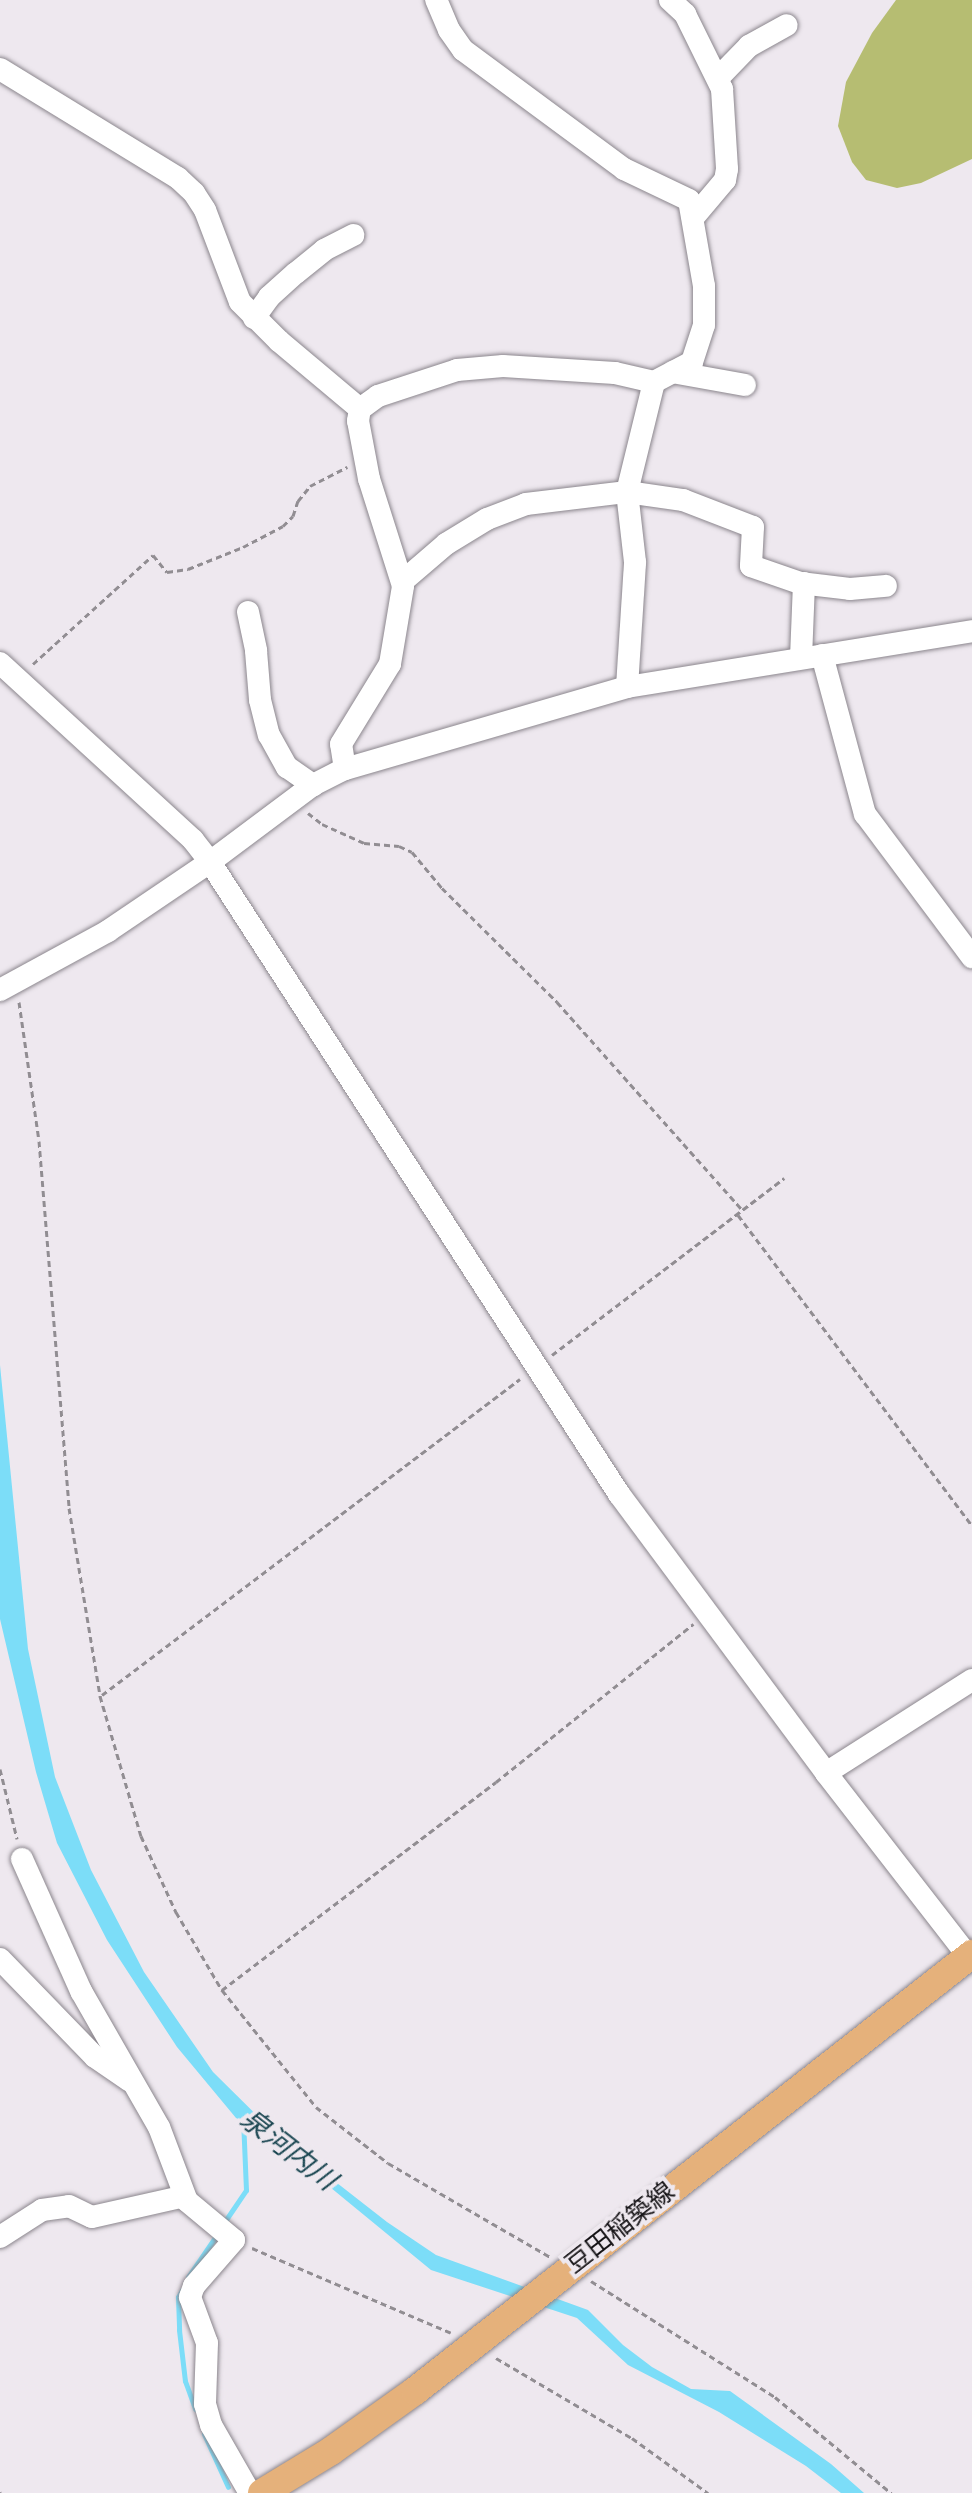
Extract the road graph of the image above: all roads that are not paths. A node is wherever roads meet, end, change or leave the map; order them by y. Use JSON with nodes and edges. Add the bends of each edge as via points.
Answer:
{"nodes":[{"id":1,"x":436,"y":0,"type":"edge"},
{"id":2,"x":670,"y":0,"type":"edge"},
{"id":3,"x":787,"y":25,"type":"dead end"},
{"id":4,"x":0,"y":69,"type":"edge"},
{"id":5,"x":719,"y":77,"type":"junction"},
{"id":6,"x":693,"y":218,"type":"junction"},
{"id":7,"x":353,"y":235,"type":"dead end"},
{"id":8,"x":254,"y":318,"type":"junction"},
{"id":9,"x":664,"y":377,"type":"junction"},
{"id":10,"x":745,"y":385,"type":"dead end"},
{"id":11,"x":360,"y":409,"type":"junction"},
{"id":12,"x":627,"y":492,"type":"junction"},
{"id":13,"x":403,"y":581,"type":"junction"},
{"id":14,"x":804,"y":583,"type":"junction"},
{"id":15,"x":886,"y":586,"type":"dead end"},
{"id":16,"x":248,"y":612,"type":"dead end"},
{"id":17,"x":972,"y":631,"type":"edge"},
{"id":18,"x":811,"y":656,"type":"junction"},
{"id":19,"x":0,"y":663,"type":"edge"},
{"id":20,"x":627,"y":687,"type":"junction"},
{"id":21,"x":345,"y":769,"type":"junction"},
{"id":22,"x":313,"y":785,"type":"junction"},
{"id":23,"x":210,"y":862,"type":"junction"},
{"id":24,"x":972,"y":957,"type":"edge"},
{"id":25,"x":7,"y":987,"type":"edge"},
{"id":26,"x":972,"y":1680,"type":"edge"},
{"id":27,"x":826,"y":1773,"type":"junction"},
{"id":28,"x":22,"y":1859,"type":"road end"},
{"id":29,"x":971,"y":1957,"type":"edge"},
{"id":30,"x":0,"y":1959,"type":"edge"},
{"id":31,"x":135,"y":2085,"type":"junction"},
{"id":32,"x":185,"y":2196,"type":"junction"},
{"id":33,"x":0,"y":2237,"type":"edge"},
{"id":34,"x":250,"y":2493,"type":"edge"},
{"id":35,"x":262,"y":2493,"type":"edge"}],
"edges":[{"from":1,"to":6,"type":"street","via":[[463,50],[624,169],[689,200]]},
{"from":2,"to":5,"type":"street","via":[[685,14]]},
{"from":3,"to":5,"type":"street","via":[[749,46]]},
{"from":4,"to":8,"type":"street","via":[[178,178],[194,193],[240,302]]},
{"from":5,"to":6,"type":"street","via":[[725,180]]},
{"from":6,"to":9,"type":"street","via":[[704,325],[692,362]]},
{"from":7,"to":8,"type":"street","via":[[296,273]]},
{"from":8,"to":11,"type":"street"},
{"from":9,"to":10,"type":"street"},
{"from":9,"to":11,"type":"street","via":[[472,368],[406,385]]},
{"from":9,"to":12,"type":"street"},
{"from":11,"to":13,"type":"street","via":[[366,460]]},
{"from":12,"to":13,"type":"street","via":[[526,504],[487,519],[446,544]]},
{"from":12,"to":14,"type":"street","via":[[683,500],[753,527],[751,566]]},
{"from":12,"to":20,"type":"street","via":[[635,562]]},
{"from":13,"to":21,"type":"street","via":[[390,664],[341,744]]},
{"from":14,"to":15,"type":"street","via":[[850,589]]},
{"from":14,"to":18,"type":"street"},
{"from":16,"to":22,"type":"street","via":[[269,735],[287,767]]},
{"from":17,"to":18,"type":"street"},
{"from":18,"to":20,"type":"street"},
{"from":18,"to":24,"type":"street","via":[[865,814]]},
{"from":19,"to":23,"type":"street","via":[[193,840]]},
{"from":20,"to":21,"type":"street"},
{"from":21,"to":22,"type":"street"},
{"from":22,"to":23,"type":"street"},
{"from":23,"to":25,"type":"street","via":[[108,931]]},
{"from":23,"to":27,"type":"street","via":[[619,1494]]},
{"from":26,"to":27,"type":"street"},
{"from":27,"to":29,"type":"street"},
{"from":28,"to":31,"type":"street","via":[[81,1991]]},
{"from":29,"to":35,"type":"main road","name":"豆田稲築線","via":[[477,2343],[331,2451]]},
{"from":30,"to":31,"type":"street","via":[[95,2057]]},
{"from":31,"to":32,"type":"street","via":[[159,2127]]},
{"from":32,"to":33,"type":"street","via":[[92,2217],[69,2206],[42,2210]]},
{"from":32,"to":34,"type":"street","via":[[234,2240],[190,2297],[207,2343],[205,2404],[211,2425]]}]}
